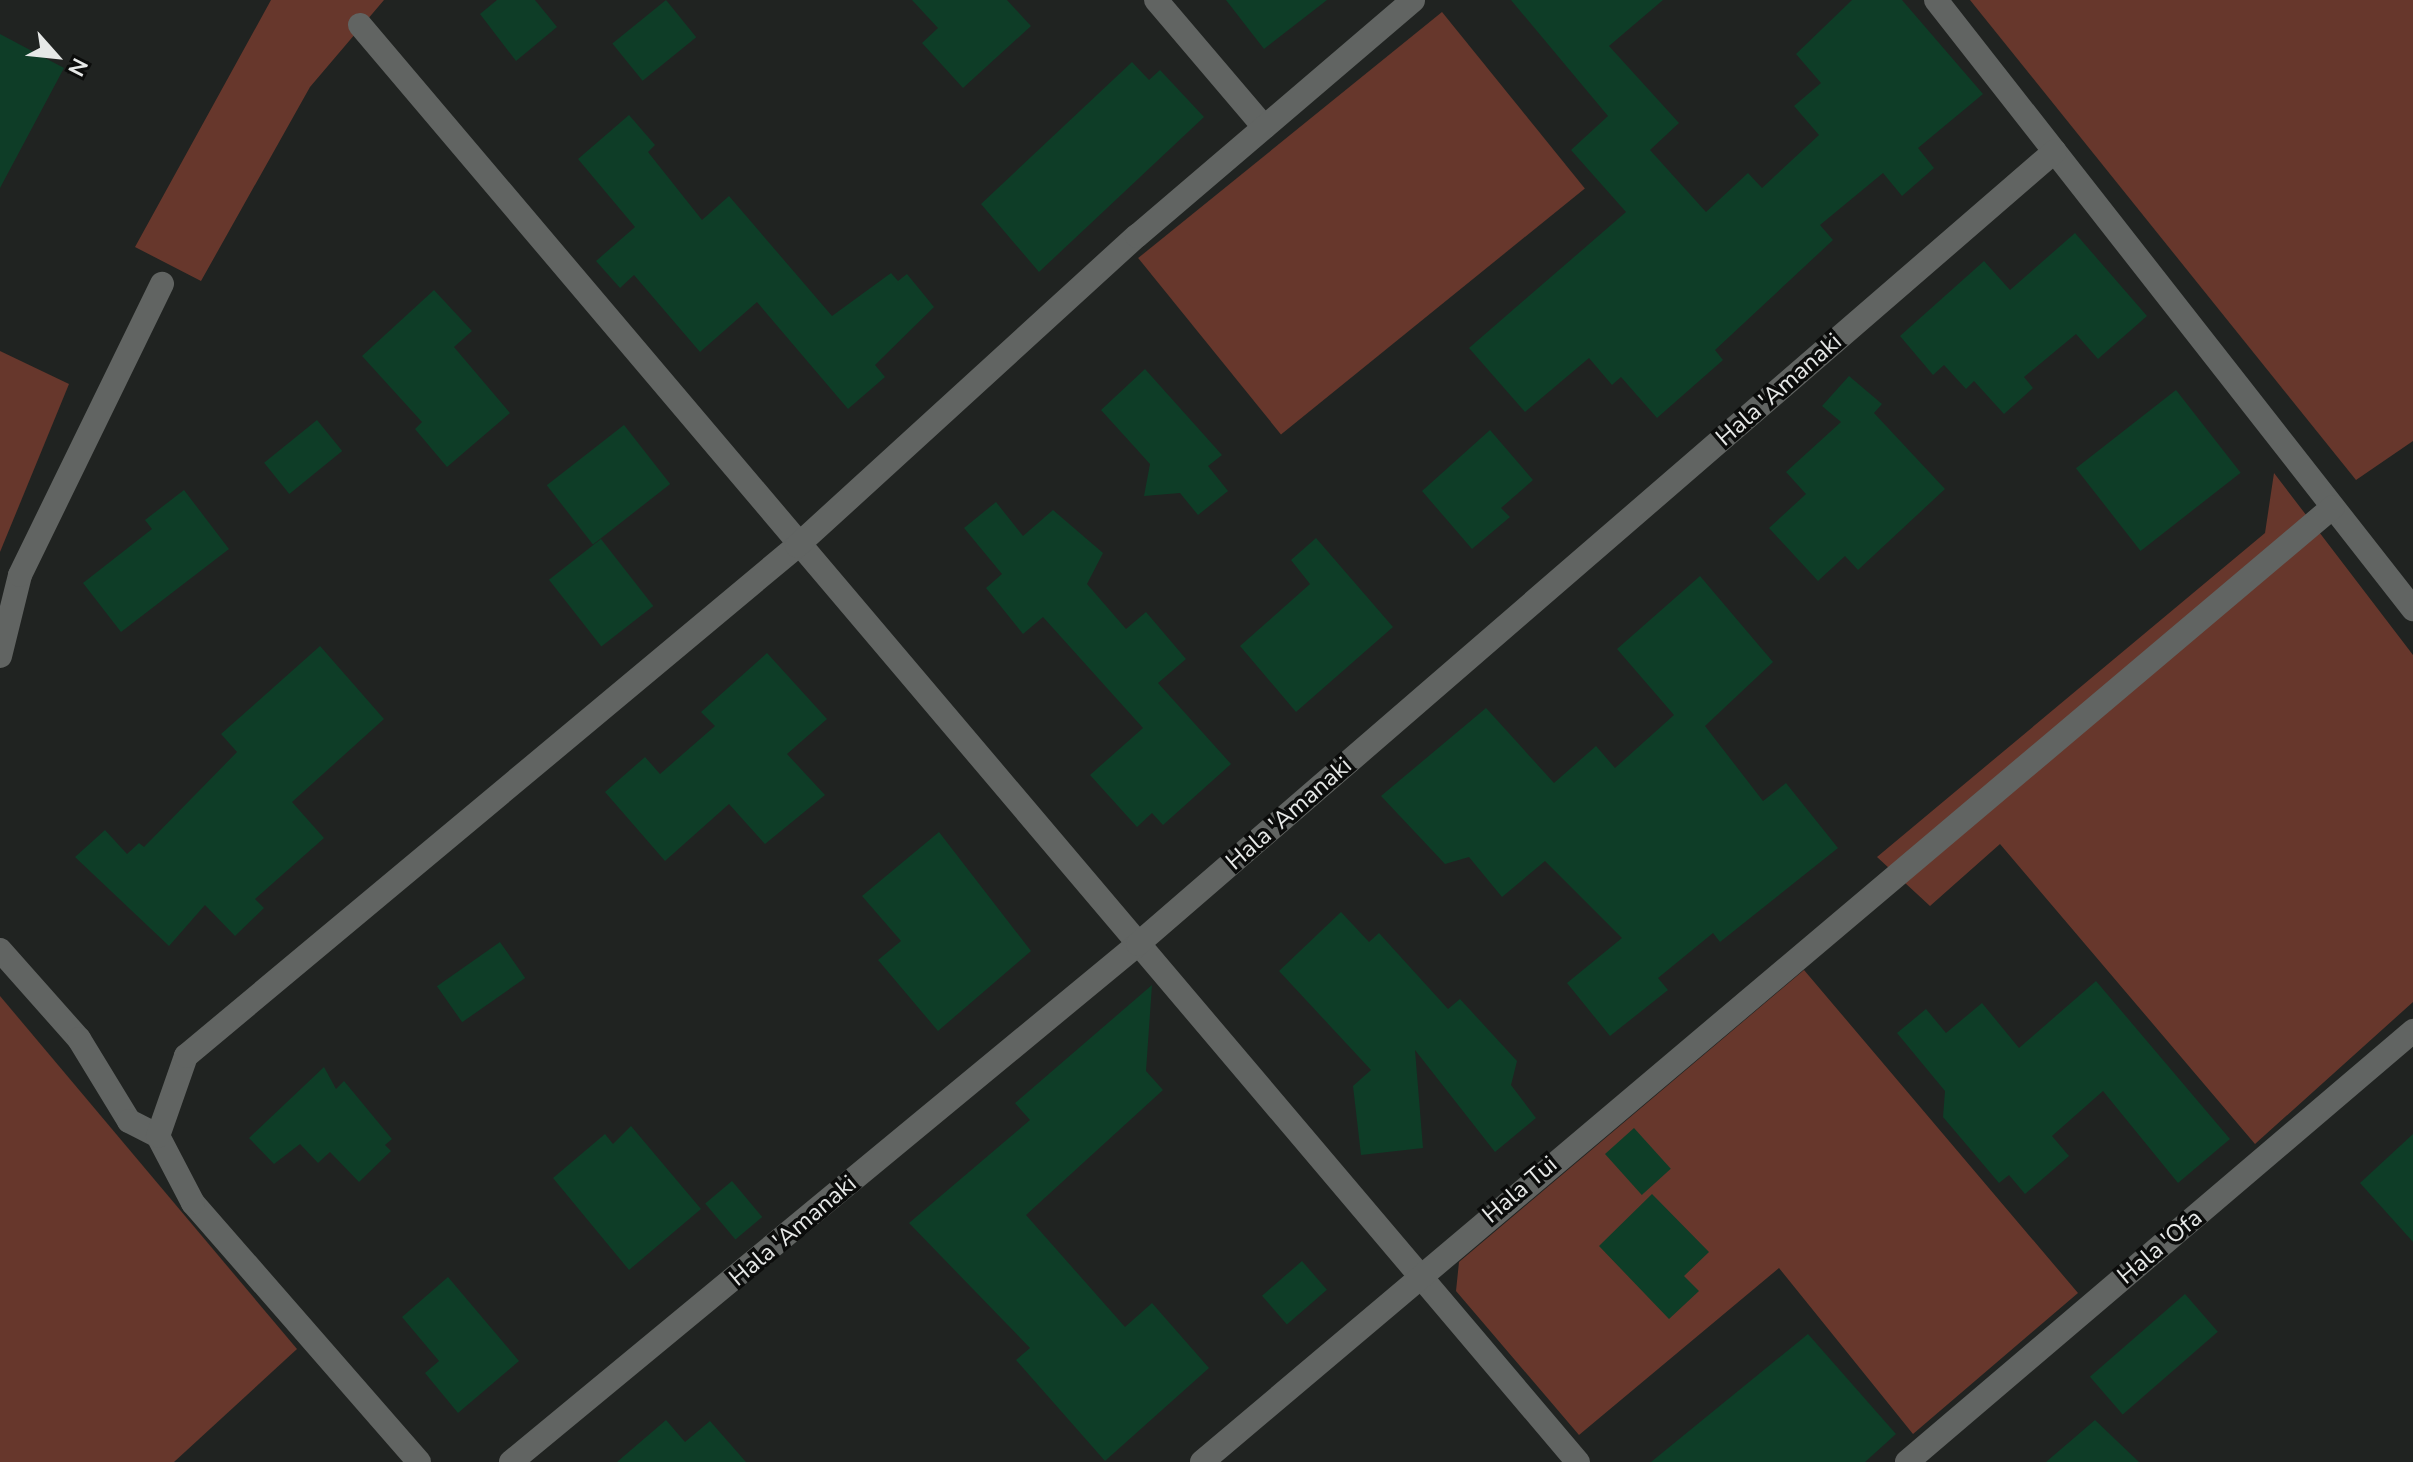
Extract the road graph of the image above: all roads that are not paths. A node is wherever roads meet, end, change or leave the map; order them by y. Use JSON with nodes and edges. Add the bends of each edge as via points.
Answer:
{"nodes":[{"id":1,"x":1156,"y":0,"type":"edge"},
{"id":2,"x":1413,"y":0,"type":"edge"},
{"id":3,"x":1936,"y":0,"type":"edge"},
{"id":4,"x":360,"y":25,"type":"dead end"},
{"id":5,"x":1264,"y":127,"type":"junction"},
{"id":6,"x":2055,"y":151,"type":"junction"},
{"id":7,"x":162,"y":284,"type":"dead end"},
{"id":8,"x":2333,"y":507,"type":"junction"},
{"id":9,"x":797,"y":546,"type":"junction"},
{"id":10,"x":2413,"y":609,"type":"edge"},
{"id":11,"x":0,"y":656,"type":"edge"},
{"id":12,"x":1138,"y":944,"type":"junction"},
{"id":13,"x":0,"y":950,"type":"edge"},
{"id":14,"x":2413,"y":1031,"type":"edge"},
{"id":15,"x":158,"y":1136,"type":"junction"},
{"id":16,"x":1415,"y":1276,"type":"junction"},
{"id":17,"x":419,"y":1462,"type":"edge"},
{"id":18,"x":511,"y":1462,"type":"edge"},
{"id":19,"x":1202,"y":1462,"type":"edge"},
{"id":20,"x":1578,"y":1462,"type":"edge"},
{"id":21,"x":1907,"y":1462,"type":"edge"}],
"edges":[{"from":1,"to":5,"type":"street"},
{"from":2,"to":5,"type":"street"},
{"from":3,"to":6,"type":"street"},
{"from":4,"to":9,"type":"street"},
{"from":5,"to":9,"type":"street"},
{"from":6,"to":8,"type":"street"},
{"from":6,"to":12,"type":"street","name":"Hala 'Amanaki"},
{"from":7,"to":11,"type":"street","via":[[20,575]]},
{"from":8,"to":10,"type":"street"},
{"from":8,"to":16,"type":"street","name":"Hala Tui","via":[[1843,923]]},
{"from":9,"to":12,"type":"street"},
{"from":9,"to":15,"type":"street","via":[[186,1056]]},
{"from":12,"to":16,"type":"street"},
{"from":12,"to":18,"type":"street","name":"Hala 'Amanaki"},
{"from":13,"to":15,"type":"street","via":[[79,1039],[129,1121]]},
{"from":14,"to":21,"type":"street","name":"Hala 'Ofa"},
{"from":15,"to":17,"type":"street","via":[[193,1203]]},
{"from":16,"to":19,"type":"street","name":"Hala Tui"},
{"from":16,"to":20,"type":"street"}]}
